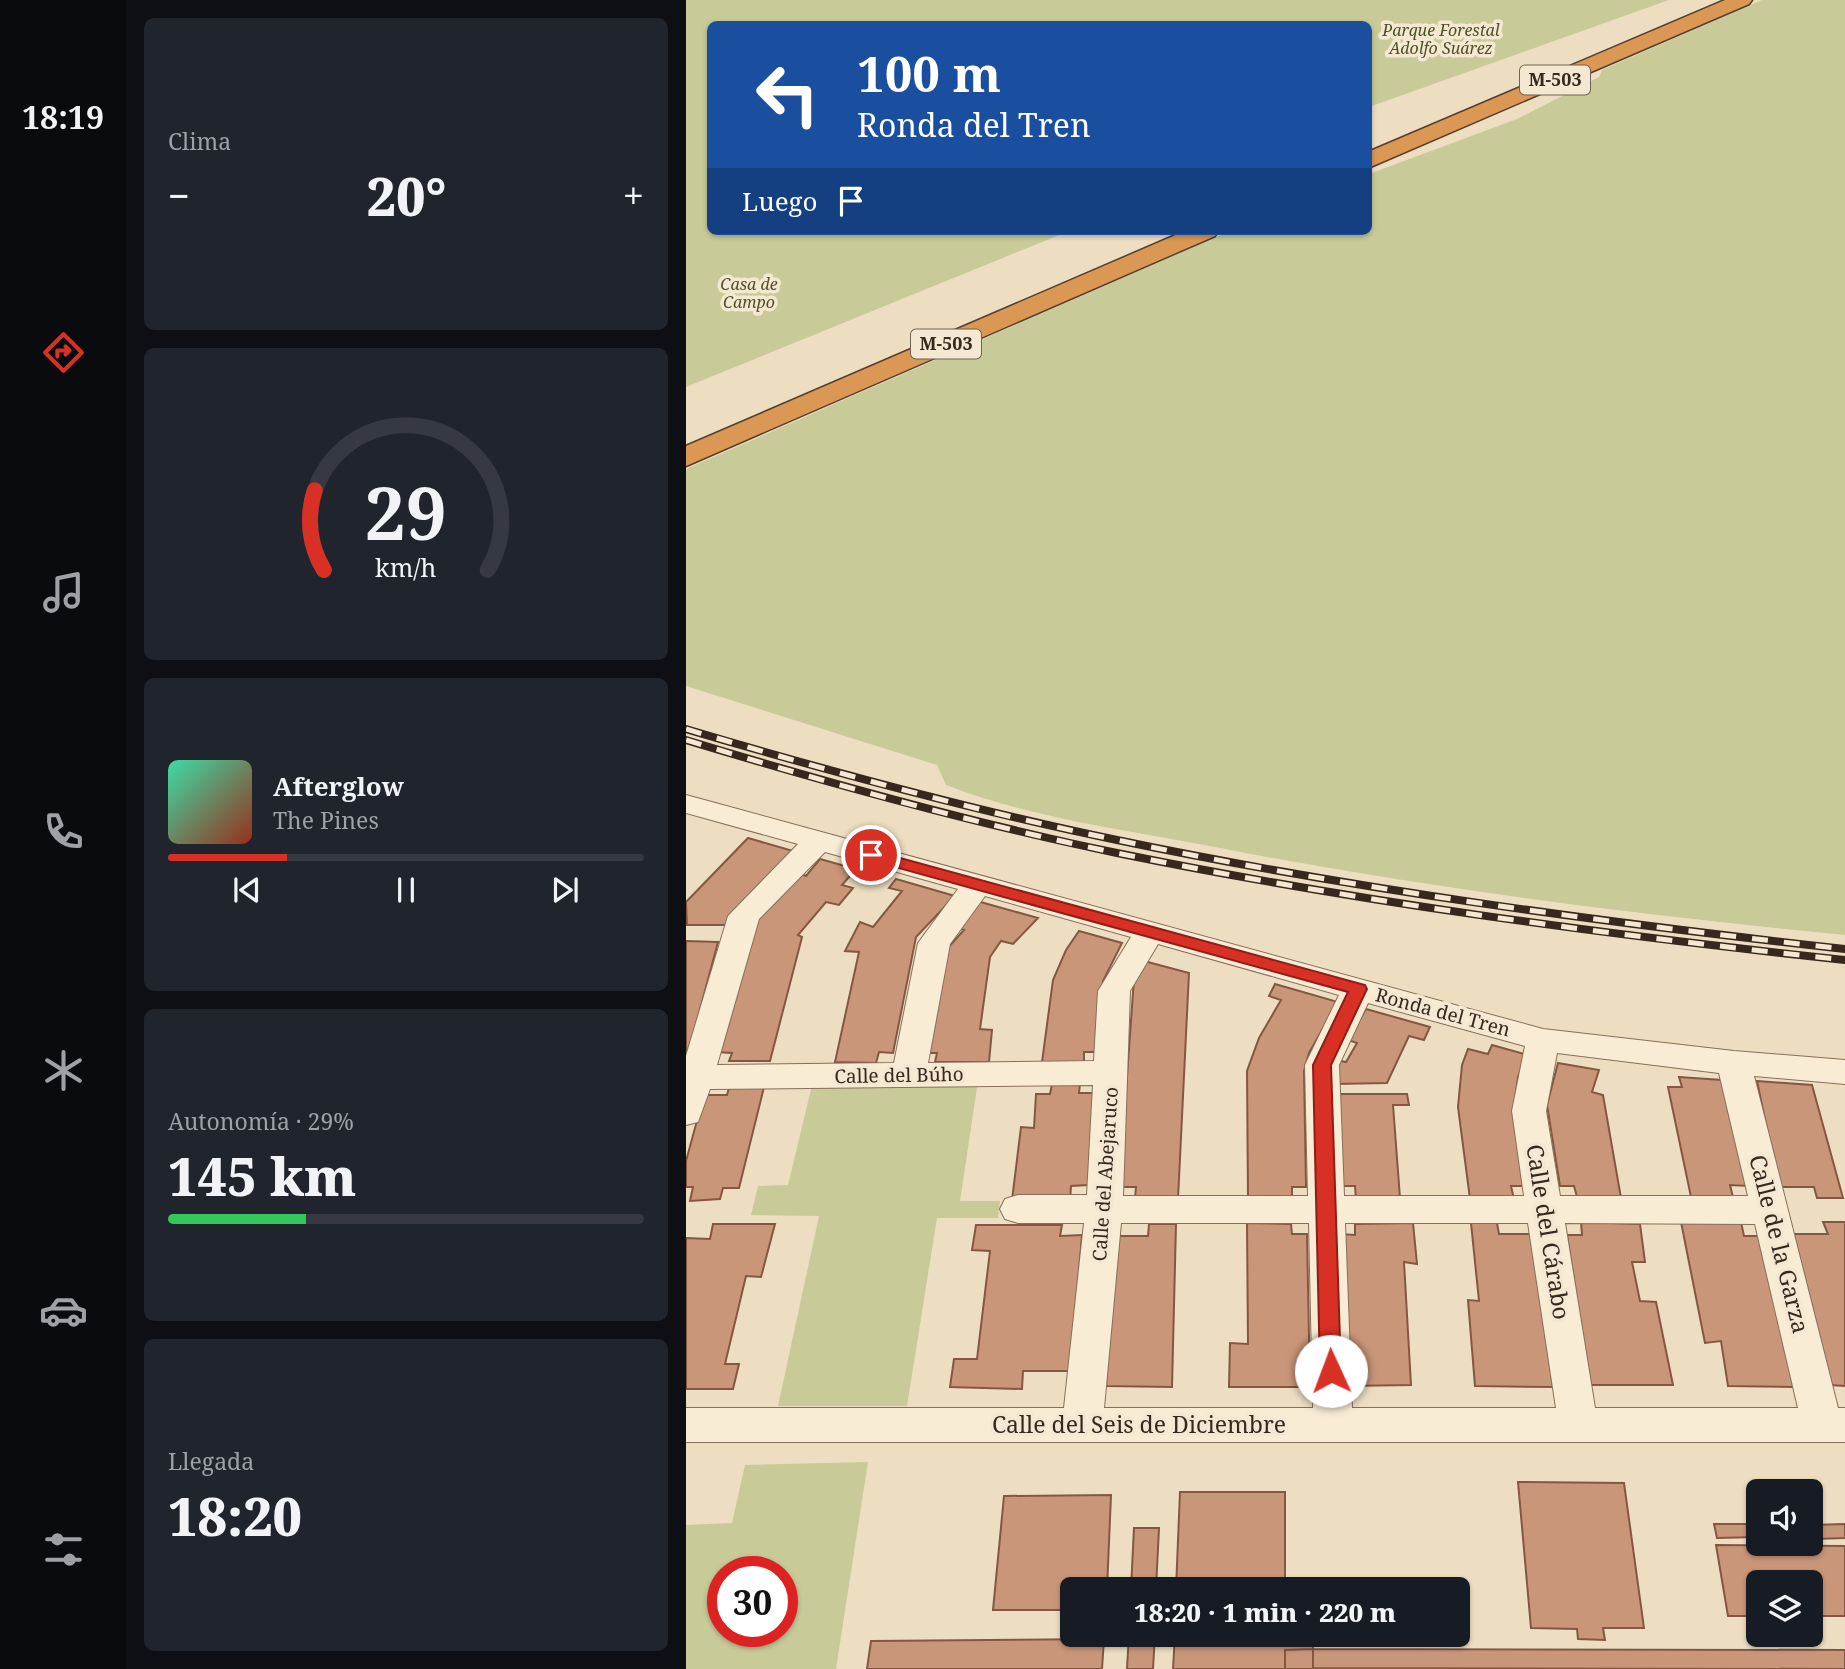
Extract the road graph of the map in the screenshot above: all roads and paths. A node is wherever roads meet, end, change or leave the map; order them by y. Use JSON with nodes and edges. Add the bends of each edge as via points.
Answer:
{"nodes":[{"id":1,"x":1712,"y":0,"type":"edge"},
{"id":2,"x":1742,"y":0,"type":"edge"},
{"id":3,"x":1372,"y":144,"type":"edge"},
{"id":4,"x":1372,"y":159,"type":"edge"},
{"id":5,"x":1161,"y":235,"type":"edge"},
{"id":6,"x":1197,"y":235,"type":"edge"},
{"id":7,"x":686,"y":438,"type":"edge"},
{"id":8,"x":686,"y":457,"type":"edge"},
{"id":9,"x":686,"y":804,"type":"edge"},
{"id":10,"x":818,"y":841,"type":"junction"},
{"id":11,"x":977,"y":884,"type":"junction"},
{"id":12,"x":1150,"y":932,"type":"junction"},
{"id":13,"x":1359,"y":989,"type":"junction"},
{"id":14,"x":1543,"y":1040,"type":"junction"},
{"id":15,"x":1734,"y":1063,"type":"junction"},
{"id":16,"x":1845,"y":1072,"type":"edge"},
{"id":17,"x":1112,"y":1073,"type":"junction"},
{"id":18,"x":909,"y":1074,"type":"junction"},
{"id":19,"x":692,"y":1077,"type":"edge"},
{"id":20,"x":686,"y":1113,"type":"edge"},
{"id":21,"x":1018,"y":1209,"type":"dead end"},
{"id":22,"x":1104,"y":1209,"type":"junction"},
{"id":23,"x":1325,"y":1210,"type":"junction"},
{"id":24,"x":1544,"y":1210,"type":"junction"},
{"id":25,"x":1772,"y":1210,"type":"junction"},
{"id":26,"x":686,"y":1425,"type":"edge"},
{"id":27,"x":1332,"y":1425,"type":"junction"},
{"id":28,"x":1578,"y":1425,"type":"junction"},
{"id":29,"x":1834,"y":1425,"type":"edge"},
{"id":30,"x":1082,"y":1426,"type":"junction"}],
"edges":[{"from":1,"to":3,"type":"highway","number":"M-503"},
{"from":2,"to":4,"type":"highway","number":"M-503"},
{"from":5,"to":7,"type":"highway","number":"M-503"},
{"from":6,"to":8,"type":"highway","number":"M-503"},
{"from":9,"to":10,"type":"street","name":"Ronda del Tren"},
{"from":10,"to":11,"type":"street","name":"Ronda del Tren"},
{"from":10,"to":19,"type":"street","via":[[744,916]]},
{"from":11,"to":12,"type":"street","name":"Ronda del Tren"},
{"from":11,"to":18,"type":"street","via":[[934,943]]},
{"from":12,"to":13,"type":"street","name":"Ronda del Tren"},
{"from":12,"to":17,"type":"street","name":"Calle del Abejaruco","via":[[1114,991]]},
{"from":13,"to":14,"type":"street","name":"Ronda del Tren"},
{"from":13,"to":23,"type":"street","via":[[1322,1065]]},
{"from":14,"to":15,"type":"street","name":"Ronda del Tren"},
{"from":14,"to":24,"type":"street","name":"Calle del Cárabo","via":[[1529,1111]]},
{"from":15,"to":16,"type":"street","name":"Ronda del Tren"},
{"from":15,"to":25,"type":"street","name":"Calle de la Garza"},
{"from":17,"to":18,"type":"street","name":"Calle del Búho"},
{"from":17,"to":22,"type":"street","name":"Calle del Abejaruco"},
{"from":18,"to":19,"type":"street","name":"Calle del Búho"},
{"from":19,"to":20,"type":"street"},
{"from":21,"to":22,"type":"street"},
{"from":22,"to":23,"type":"street"},
{"from":22,"to":30,"type":"street","name":"Calle del Abejaruco"},
{"from":23,"to":24,"type":"street"},
{"from":23,"to":27,"type":"street"},
{"from":24,"to":25,"type":"street"},
{"from":24,"to":28,"type":"street","name":"Calle del Cárabo"},
{"from":25,"to":29,"type":"street","name":"Calle de la Garza"},
{"from":26,"to":30,"type":"street","name":"Calle del Seis de Diciembre"},
{"from":27,"to":28,"type":"street","name":"Calle del Seis de Diciembre"},
{"from":27,"to":30,"type":"street","name":"Calle del Seis de Diciembre"},
{"from":28,"to":29,"type":"street","name":"Calle del Seis de Diciembre"}]}
